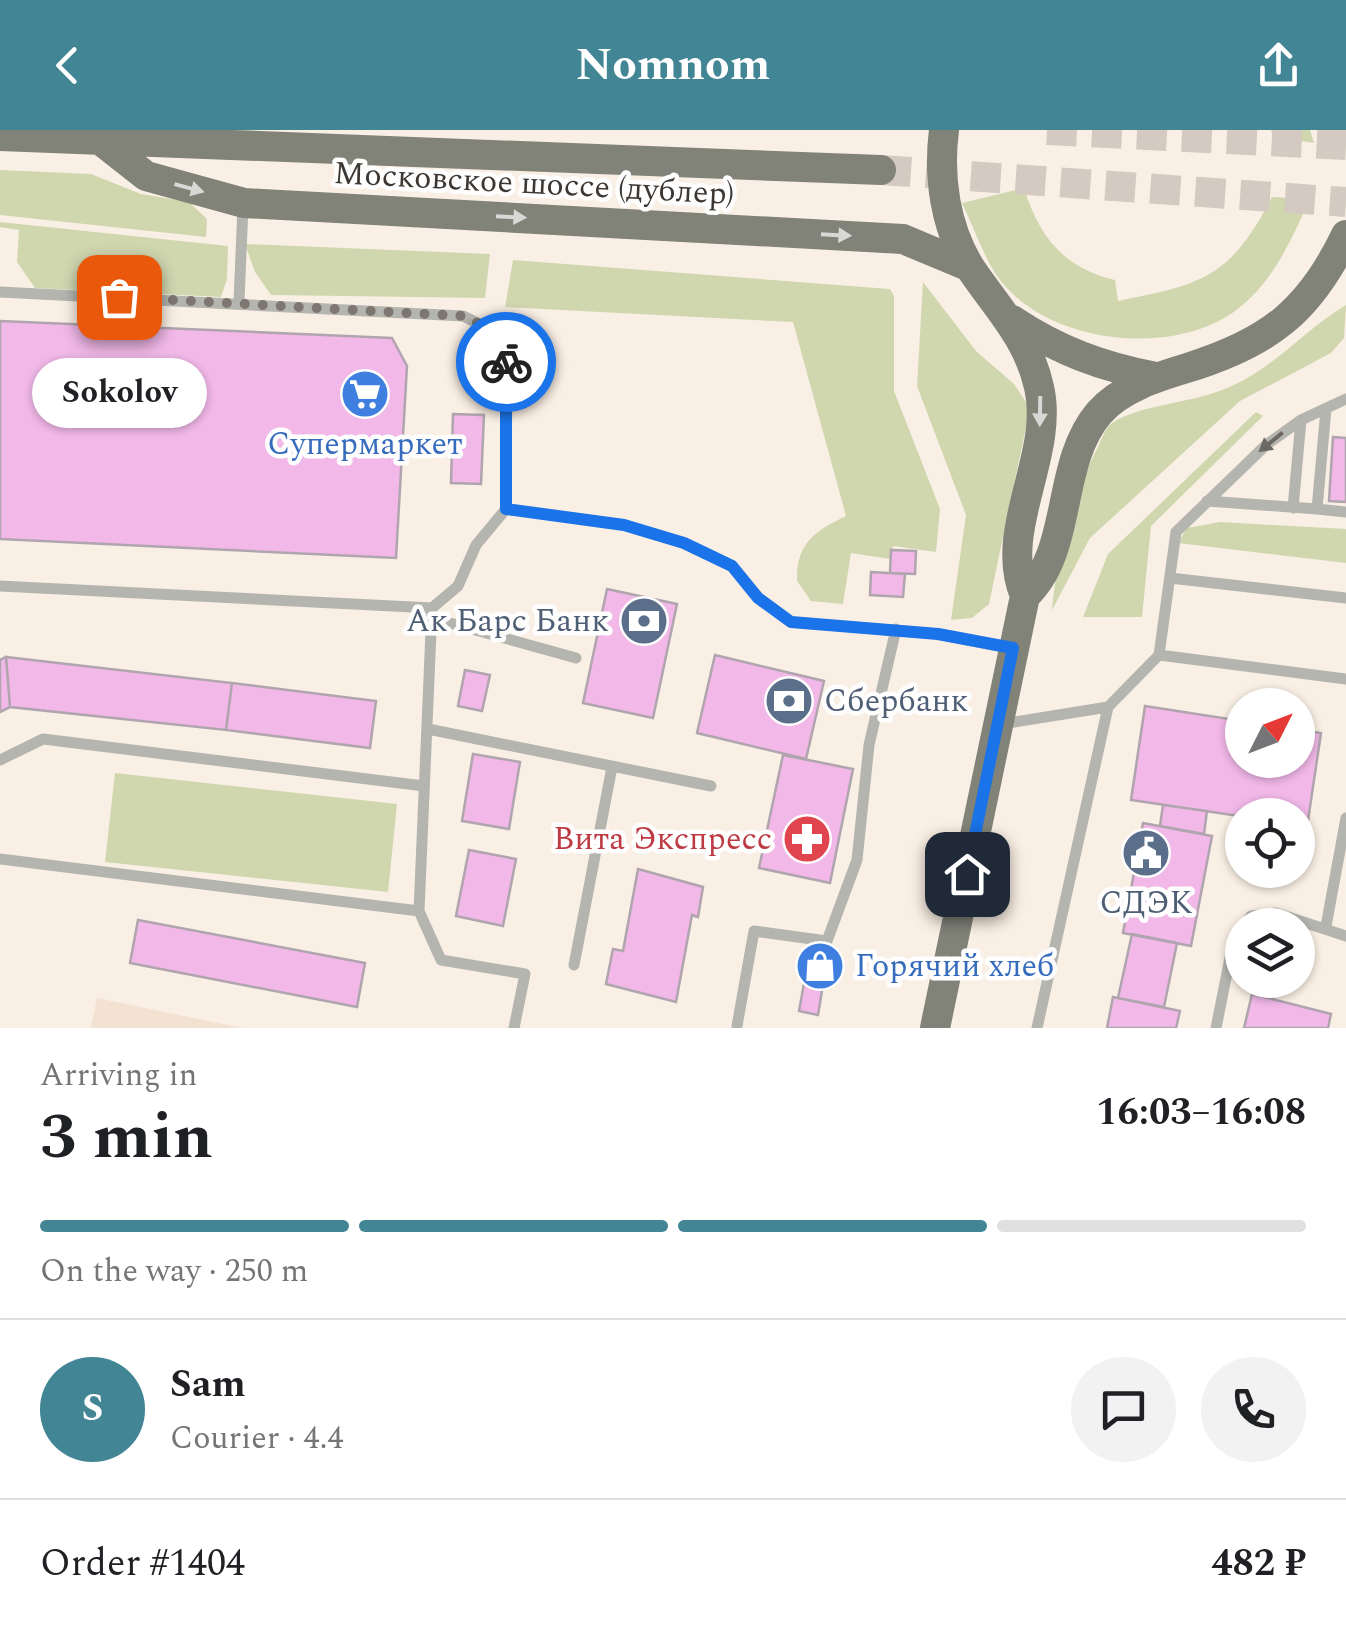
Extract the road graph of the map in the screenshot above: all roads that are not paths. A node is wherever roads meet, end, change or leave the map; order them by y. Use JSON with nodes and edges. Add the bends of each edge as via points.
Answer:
{"nodes":[{"id":1,"x":944,"y":130,"type":"edge"},
{"id":2,"x":0,"y":136,"type":"edge"},
{"id":3,"x":104,"y":143,"type":"junction"},
{"id":4,"x":882,"y":170,"type":"tunnel mouth"},
{"id":5,"x":244,"y":203,"type":"junction"},
{"id":6,"x":1346,"y":235,"type":"edge"},
{"id":7,"x":970,"y":267,"type":"junction"},
{"id":8,"x":1346,"y":288,"type":"edge"},
{"id":9,"x":0,"y":292,"type":"edge"},
{"id":10,"x":238,"y":302,"type":"junction"},
{"id":11,"x":1296,"y":310,"type":"junction"},
{"id":12,"x":1011,"y":319,"type":"junction"},
{"id":13,"x":1156,"y":377,"type":"junction"},
{"id":14,"x":1346,"y":400,"type":"edge"},
{"id":15,"x":1326,"y":409,"type":"junction"},
{"id":16,"x":1301,"y":420,"type":"junction"},
{"id":17,"x":1207,"y":501,"type":"junction"},
{"id":18,"x":1293,"y":508,"type":"junction"},
{"id":19,"x":506,"y":509,"type":"junction"},
{"id":20,"x":1317,"y":509,"type":"junction"},
{"id":21,"x":1346,"y":512,"type":"edge"},
{"id":22,"x":1170,"y":578,"type":"junction"},
{"id":23,"x":0,"y":586,"type":"edge"},
{"id":24,"x":1025,"y":596,"type":"junction"},
{"id":25,"x":1346,"y":598,"type":"edge"},
{"id":26,"x":432,"y":613,"type":"junction"},
{"id":27,"x":896,"y":629,"type":"junction"},
{"id":28,"x":1013,"y":648,"type":"junction"},
{"id":29,"x":1159,"y":655,"type":"junction"},
{"id":30,"x":576,"y":658,"type":"dead end"},
{"id":31,"x":1346,"y":679,"type":"edge"},
{"id":32,"x":1108,"y":707,"type":"junction"},
{"id":33,"x":997,"y":725,"type":"junction"},
{"id":34,"x":428,"y":730,"type":"junction"},
{"id":35,"x":0,"y":760,"type":"edge"},
{"id":36,"x":612,"y":766,"type":"junction"},
{"id":37,"x":424,"y":786,"type":"junction"},
{"id":38,"x":711,"y":786,"type":"dead end"},
{"id":39,"x":1346,"y":818,"type":"edge"},
{"id":40,"x":0,"y":859,"type":"edge"},
{"id":41,"x":419,"y":911,"type":"junction"},
{"id":42,"x":1315,"y":923,"type":"edge"},
{"id":43,"x":1326,"y":926,"type":"junction"},
{"id":44,"x":1346,"y":936,"type":"edge"},
{"id":45,"x":574,"y":965,"type":"dead end"},
{"id":46,"x":1225,"y":983,"type":"edge"},
{"id":47,"x":737,"y":1026,"type":"edge"},
{"id":48,"x":514,"y":1028,"type":"edge"},
{"id":49,"x":934,"y":1028,"type":"edge"},
{"id":50,"x":1037,"y":1028,"type":"edge"},
{"id":51,"x":1216,"y":1028,"type":"edge"}],
"edges":[{"from":1,"to":7,"type":"main road","via":[[946,206]]},
{"from":2,"to":3,"type":"main road"},
{"from":3,"to":4,"type":"main road"},
{"from":3,"to":5,"type":"main road","name":"Московское шоссе (дублер)","one_way":true,"via":[[146,176]]},
{"from":5,"to":7,"type":"main road","name":"Московское шоссе (дублер)","one_way":true,"via":[[903,239]]},
{"from":5,"to":10,"type":"lane"},
{"from":6,"to":11,"type":"main road","via":[[1328,272]]},
{"from":7,"to":12,"type":"main road"},
{"from":8,"to":11,"type":"main road"},
{"from":9,"to":10,"type":"lane"},
{"from":10,"to":19,"type":"lane","via":[[463,316],[496,332],[506,354]]},
{"from":11,"to":13,"type":"main road","via":[[1254,344]]},
{"from":12,"to":13,"type":"main road","via":[[1074,355]]},
{"from":12,"to":24,"type":"main road","one_way":true,"via":[[1042,404],[1015,574]]},
{"from":13,"to":24,"type":"main road","via":[[1100,413],[1084,438],[1043,579]]},
{"from":14,"to":15,"type":"lane"},
{"from":15,"to":16,"type":"lane"},
{"from":15,"to":20,"type":"lane"},
{"from":16,"to":17,"type":"lane","one_way":true},
{"from":16,"to":18,"type":"lane"},
{"from":17,"to":18,"type":"lane"},
{"from":17,"to":22,"type":"lane","via":[[1176,532]]},
{"from":18,"to":20,"type":"lane"},
{"from":19,"to":26,"type":"lane","via":[[476,545],[458,586]]},
{"from":19,"to":27,"type":"lane","via":[[624,525],[684,543],[732,566],[758,598],[791,622]]},
{"from":20,"to":21,"type":"lane"},
{"from":22,"to":25,"type":"lane"},
{"from":22,"to":29,"type":"lane"},
{"from":23,"to":26,"type":"lane"},
{"from":24,"to":28,"type":"main road"},
{"from":26,"to":30,"type":"lane"},
{"from":26,"to":34,"type":"lane"},
{"from":27,"to":28,"type":"lane"},
{"from":27,"to":47,"type":"lane","via":[[869,746],[857,860],[832,928],[826,940],[754,931]]},
{"from":28,"to":33,"type":"main road"},
{"from":29,"to":31,"type":"lane"},
{"from":29,"to":32,"type":"lane"},
{"from":32,"to":33,"type":"lane"},
{"from":32,"to":50,"type":"lane"},
{"from":33,"to":49,"type":"main road"},
{"from":34,"to":36,"type":"lane"},
{"from":34,"to":37,"type":"lane"},
{"from":35,"to":37,"type":"lane","via":[[43,739]]},
{"from":36,"to":38,"type":"lane"},
{"from":36,"to":45,"type":"lane"},
{"from":37,"to":41,"type":"lane"},
{"from":39,"to":43,"type":"lane"},
{"from":40,"to":41,"type":"lane"},
{"from":41,"to":48,"type":"lane","via":[[440,960],[525,974]]},
{"from":42,"to":43,"type":"lane"},
{"from":43,"to":44,"type":"lane"},
{"from":46,"to":51,"type":"lane"}]}
